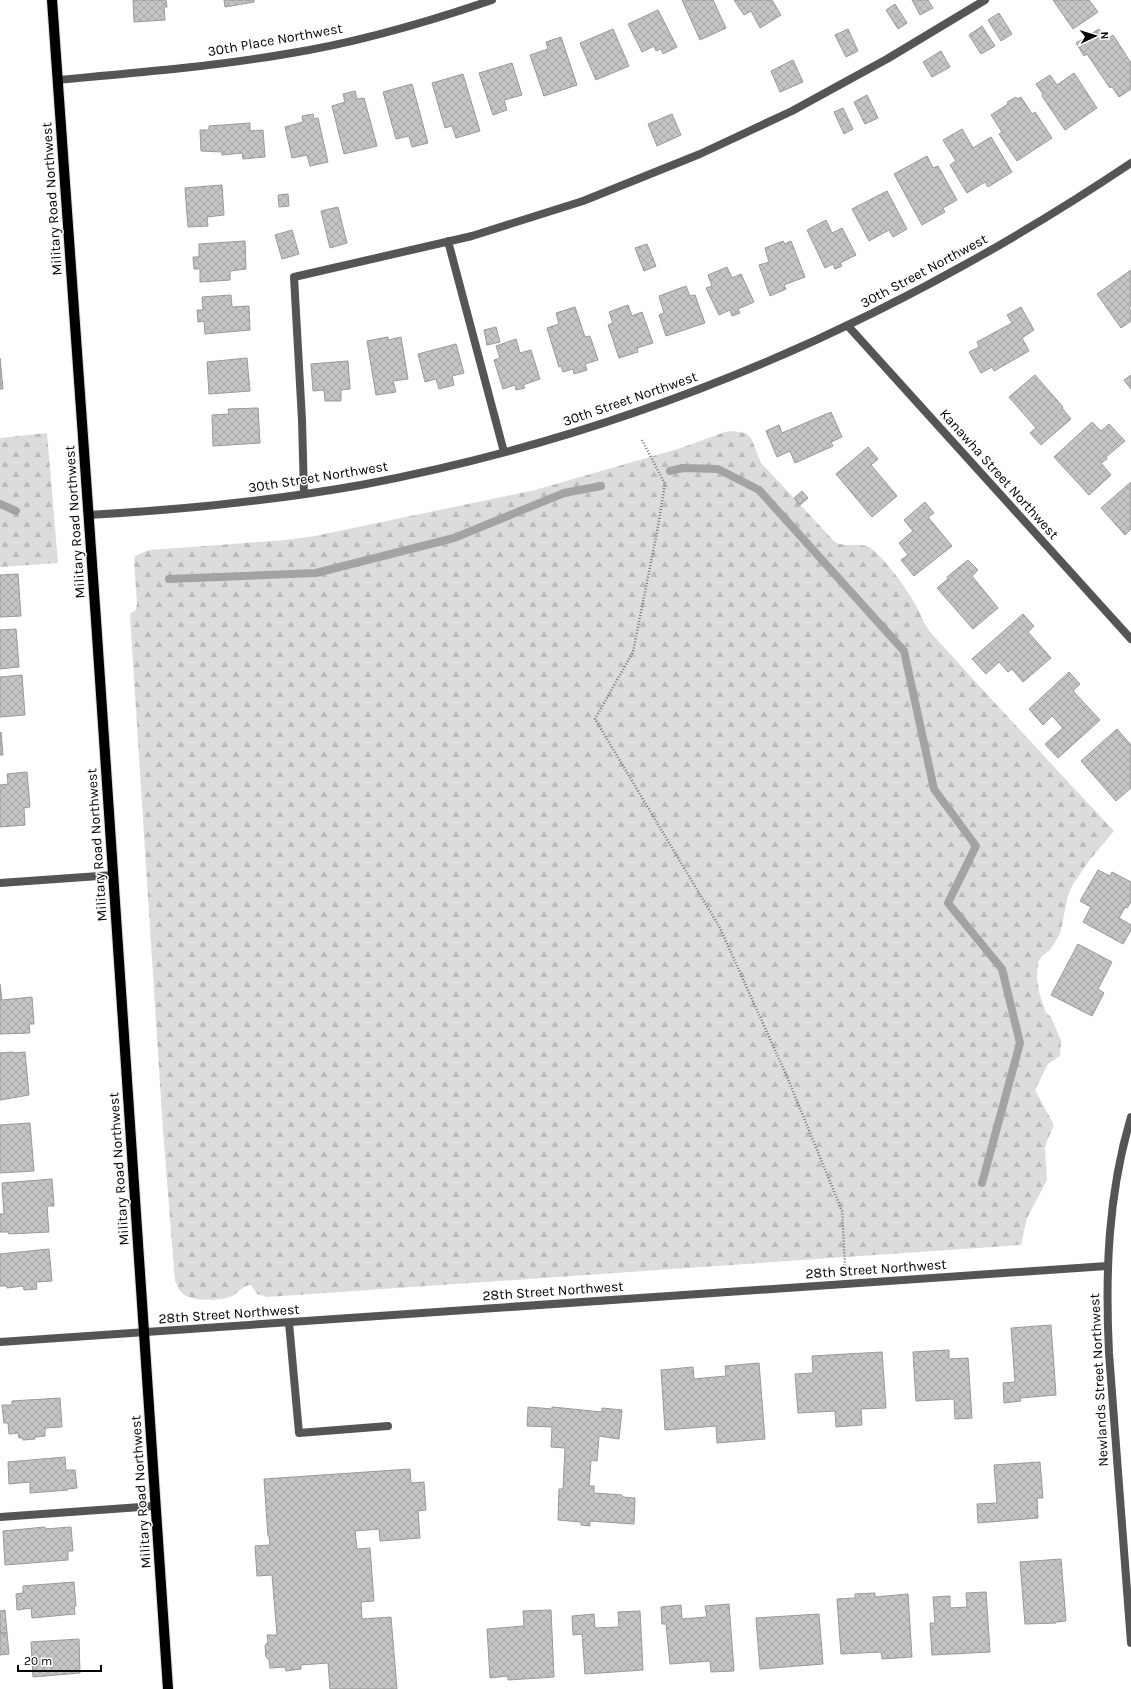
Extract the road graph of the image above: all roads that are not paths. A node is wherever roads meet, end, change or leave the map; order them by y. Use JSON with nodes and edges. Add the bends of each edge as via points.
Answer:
{"nodes":[{"id":1,"x":52,"y":0,"type":"edge"},
{"id":2,"x":492,"y":0,"type":"edge"},
{"id":3,"x":985,"y":0,"type":"edge"},
{"id":4,"x":57,"y":80,"type":"junction"},
{"id":5,"x":1131,"y":163,"type":"edge"},
{"id":6,"x":448,"y":241,"type":"junction"},
{"id":7,"x":848,"y":326,"type":"junction"},
{"id":8,"x":504,"y":452,"type":"junction"},
{"id":9,"x":304,"y":494,"type":"junction"},
{"id":10,"x":88,"y":515,"type":"junction"},
{"id":11,"x":1131,"y":639,"type":"edge"},
{"id":12,"x":113,"y":875,"type":"junction"},
{"id":13,"x":0,"y":883,"type":"edge"},
{"id":14,"x":1131,"y":1117,"type":"edge"},
{"id":15,"x":1107,"y":1266,"type":"junction"},
{"id":16,"x":289,"y":1322,"type":"junction"},
{"id":17,"x":144,"y":1333,"type":"junction"},
{"id":18,"x":0,"y":1342,"type":"edge"},
{"id":19,"x":388,"y":1426,"type":"dead end"},
{"id":20,"x":156,"y":1506,"type":"junction"},
{"id":21,"x":0,"y":1517,"type":"edge"},
{"id":22,"x":1131,"y":1643,"type":"edge"},
{"id":23,"x":168,"y":1689,"type":"edge"}],
"edges":[{"from":1,"to":4,"type":"main road","name":"Military Road Northwest"},
{"from":2,"to":4,"type":"street","name":"30th Place Northwest","via":[[388,32],[288,54],[213,65]]},
{"from":3,"to":6,"type":"street","via":[[887,59],[792,111],[700,154],[583,201],[472,236]]},
{"from":4,"to":10,"type":"main road","name":"Military Road Northwest"},
{"from":5,"to":7,"type":"street","name":"30th Street Northwest","via":[[1011,239],[930,285]]},
{"from":6,"to":8,"type":"street"},
{"from":6,"to":9,"type":"street","via":[[294,277]]},
{"from":7,"to":8,"type":"street","name":"30th Street Northwest","via":[[697,390],[569,434]]},
{"from":7,"to":11,"type":"street","name":"Kanawha Street Northwest"},
{"from":8,"to":9,"type":"street","name":"30th Street Northwest","via":[[397,477]]},
{"from":9,"to":10,"type":"street","name":"30th Street Northwest","via":[[197,507]]},
{"from":10,"to":12,"type":"main road","name":"Military Road Northwest"},
{"from":12,"to":13,"type":"street"},
{"from":12,"to":17,"type":"main road","name":"Military Road Northwest"},
{"from":14,"to":15,"type":"street","name":"Newlands Street Northwest","via":[[1117,1176]]},
{"from":15,"to":16,"type":"street","name":"28th Street Northwest"},
{"from":15,"to":22,"type":"street","name":"Newlands Street Northwest","via":[[1109,1353]]},
{"from":16,"to":17,"type":"street","name":"28th Street Northwest"},
{"from":16,"to":19,"type":"street","via":[[299,1433]]},
{"from":17,"to":18,"type":"street","name":"28th Street Northwest"},
{"from":17,"to":20,"type":"main road","name":"Military Road Northwest"},
{"from":20,"to":21,"type":"street"},
{"from":20,"to":23,"type":"main road","name":"Military Road Northwest"}]}
